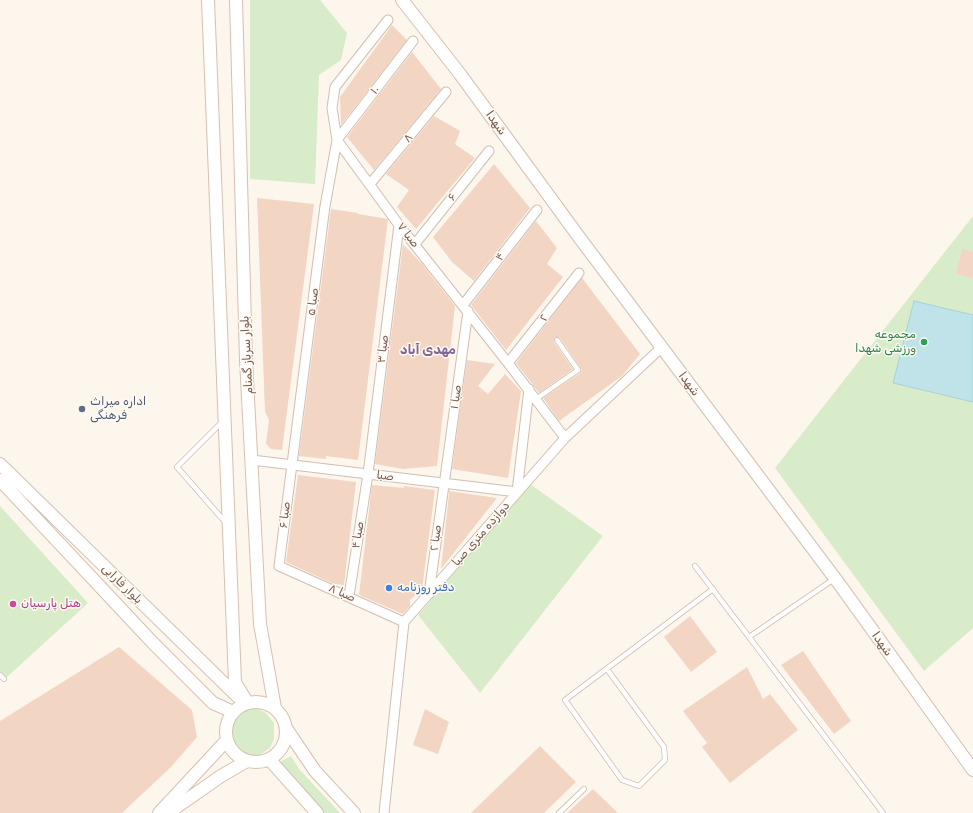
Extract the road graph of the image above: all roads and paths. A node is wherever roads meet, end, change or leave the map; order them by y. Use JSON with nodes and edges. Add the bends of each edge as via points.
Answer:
{"nodes":[{"id":1,"x":208,"y":0,"type":"edge"},
{"id":2,"x":236,"y":0,"type":"edge"},
{"id":3,"x":402,"y":0,"type":"edge"},
{"id":4,"x":388,"y":20,"type":"dead end"},
{"id":5,"x":413,"y":41,"type":"dead end"},
{"id":6,"x":446,"y":92,"type":"dead end"},
{"id":7,"x":337,"y":140,"type":"junction"},
{"id":8,"x":489,"y":151,"type":"dead end"},
{"id":9,"x":370,"y":184,"type":"junction"},
{"id":10,"x":537,"y":210,"type":"dead end"},
{"id":11,"x":399,"y":225,"type":"junction"},
{"id":12,"x":415,"y":244,"type":"junction"},
{"id":13,"x":579,"y":273,"type":"dead end"},
{"id":14,"x":466,"y":308,"type":"junction"},
{"id":15,"x":557,"y":340,"type":"dead end"},
{"id":16,"x":662,"y":347,"type":"junction"},
{"id":17,"x":508,"y":363,"type":"junction"},
{"id":18,"x":529,"y":390,"type":"junction"},
{"id":19,"x":536,"y":399,"type":"junction"},
{"id":20,"x":225,"y":420,"type":"junction"},
{"id":21,"x":565,"y":438,"type":"junction"},
{"id":22,"x":252,"y":460,"type":"junction"},
{"id":23,"x":0,"y":464,"type":"edge"},
{"id":24,"x":292,"y":465,"type":"junction"},
{"id":25,"x":368,"y":474,"type":"junction"},
{"id":26,"x":0,"y":480,"type":"edge"},
{"id":27,"x":444,"y":483,"type":"junction"},
{"id":28,"x":518,"y":492,"type":"junction"},
{"id":29,"x":229,"y":527,"type":"junction"},
{"id":30,"x":279,"y":566,"type":"joint"},
{"id":31,"x":695,"y":566,"type":"dead end"},
{"id":32,"x":835,"y":579,"type":"junction"},
{"id":33,"x":713,"y":589,"type":"junction"},
{"id":34,"x":429,"y":594,"type":"junction"},
{"id":35,"x":349,"y":596,"type":"junction"},
{"id":36,"x":404,"y":622,"type":"junction"},
{"id":37,"x":167,"y":628,"type":"junction"},
{"id":38,"x":749,"y":637,"type":"junction"},
{"id":39,"x":153,"y":643,"type":"junction"},
{"id":40,"x":607,"y":669,"type":"junction"},
{"id":41,"x":0,"y":674,"type":"edge"},
{"id":42,"x":4,"y":679,"type":"dead end"},
{"id":43,"x":245,"y":703,"type":"junction"},
{"id":44,"x":275,"y":708,"type":"junction"},
{"id":45,"x":232,"y":712,"type":"junction"},
{"id":46,"x":286,"y":728,"type":"junction"},
{"id":47,"x":226,"y":741,"type":"junction"},
{"id":48,"x":269,"y":759,"type":"junction"},
{"id":49,"x":246,"y":761,"type":"junction"},
{"id":50,"x":973,"y":770,"type":"edge"},
{"id":51,"x":584,"y":789,"type":"dead end"},
{"id":52,"x":159,"y":813,"type":"edge"},
{"id":53,"x":168,"y":813,"type":"edge"},
{"id":54,"x":317,"y":813,"type":"edge"},
{"id":55,"x":354,"y":813,"type":"edge"},
{"id":56,"x":384,"y":813,"type":"edge"},
{"id":57,"x":559,"y":813,"type":"edge"},
{"id":58,"x":883,"y":813,"type":"edge"}],
"edges":[{"from":1,"to":20,"type":"main road","name":"بلوار سرباز گمنام"},
{"from":2,"to":22,"type":"main road","name":"بلوار سرباز گمنام","via":[[246,352]]},
{"from":3,"to":16,"type":"main road","name":"شهدا","via":[[460,74]]},
{"from":4,"to":7,"type":"street","name":"صبا ۷","via":[[335,87],[332,108]]},
{"from":5,"to":7,"type":"street","name":"۱۰"},
{"from":6,"to":9,"type":"street","name":"۸"},
{"from":7,"to":9,"type":"street","name":"صبا ۷"},
{"from":7,"to":24,"type":"street","name":"صبا ۵","via":[[324,214]]},
{"from":8,"to":12,"type":"street","name":"۶"},
{"from":9,"to":11,"type":"street","name":"صبا ۷"},
{"from":10,"to":14,"type":"street","name":"۴"},
{"from":11,"to":12,"type":"street","name":"صبا ۷"},
{"from":11,"to":25,"type":"street","name":"صبا ۳"},
{"from":12,"to":14,"type":"street","name":"صبا ۷"},
{"from":13,"to":17,"type":"street","name":"۲"},
{"from":14,"to":17,"type":"street","name":"صبا ۷"},
{"from":14,"to":27,"type":"street","name":"صبا ۱"},
{"from":15,"to":19,"type":"lane","via":[[578,370]]},
{"from":16,"to":21,"type":"street","name":"دوازده متری صبا"},
{"from":16,"to":32,"type":"main road","name":"شهدا"},
{"from":17,"to":18,"type":"street","name":"صبا ۷"},
{"from":18,"to":19,"type":"street","name":"صبا ۷"},
{"from":18,"to":28,"type":"street"},
{"from":19,"to":21,"type":"street","name":"صبا ۷"},
{"from":20,"to":29,"type":"main road","name":"بلوار سرباز گمنام"},
{"from":20,"to":29,"type":"lane","via":[[177,467]]},
{"from":21,"to":28,"type":"street","name":"دوازده متری صبا"},
{"from":22,"to":24,"type":"street","name":"صبا"},
{"from":22,"to":44,"type":"main road","name":"بلوار سرباز گمنام","via":[[260,624]]},
{"from":23,"to":37,"type":"main road","name":"بلوار فارابی"},
{"from":24,"to":25,"type":"street","name":"صبا"},
{"from":24,"to":30,"type":"street","name":"صبا ۶"},
{"from":25,"to":27,"type":"street","name":"صبا"},
{"from":25,"to":35,"type":"street","name":"صبا ۴"},
{"from":26,"to":39,"type":"main road","name":"بلوار فارابی"},
{"from":27,"to":28,"type":"street","name":"صبا"},
{"from":27,"to":34,"type":"street","name":"صبا ۲"},
{"from":28,"to":34,"type":"street","name":"دوازده متری صبا"},
{"from":29,"to":43,"type":"main road","name":"بلوار سرباز گمنام","via":[[235,682]]},
{"from":30,"to":35,"type":"street","name":"صبا ۸"},
{"from":31,"to":33,"type":"lane"},
{"from":32,"to":38,"type":"lane"},
{"from":32,"to":50,"type":"main road","name":"شهدا"},
{"from":33,"to":38,"type":"lane"},
{"from":33,"to":40,"type":"lane"},
{"from":34,"to":36,"type":"street","name":"دوازده متری صبا"},
{"from":35,"to":36,"type":"street","name":"صبا ۸"},
{"from":36,"to":56,"type":"street"},
{"from":37,"to":39,"type":"main road"},
{"from":37,"to":43,"type":"main road","name":"بلوار فارابی"},
{"from":38,"to":58,"type":"lane"},
{"from":39,"to":45,"type":"main road","name":"بلوار فارابی","via":[[213,703]]},
{"from":40,"to":40,"type":"lane","via":[[564,700],[622,780],[639,786],[665,760],[664,747]]},
{"from":41,"to":42,"type":"lane"},
{"from":43,"to":44,"type":"main road","via":[[262,702]]},
{"from":43,"to":45,"type":"main road"},
{"from":44,"to":46,"type":"main road"},
{"from":45,"to":47,"type":"main road","via":[[226,726]]},
{"from":46,"to":48,"type":"main road","via":[[282,748]]},
{"from":46,"to":55,"type":"main road","via":[[315,772]]},
{"from":47,"to":49,"type":"main road","via":[[234,753]]},
{"from":47,"to":52,"type":"main road"},
{"from":48,"to":49,"type":"main road","via":[[258,762]]},
{"from":48,"to":54,"type":"main road"},
{"from":49,"to":53,"type":"main road"},
{"from":51,"to":57,"type":"lane"}]}
